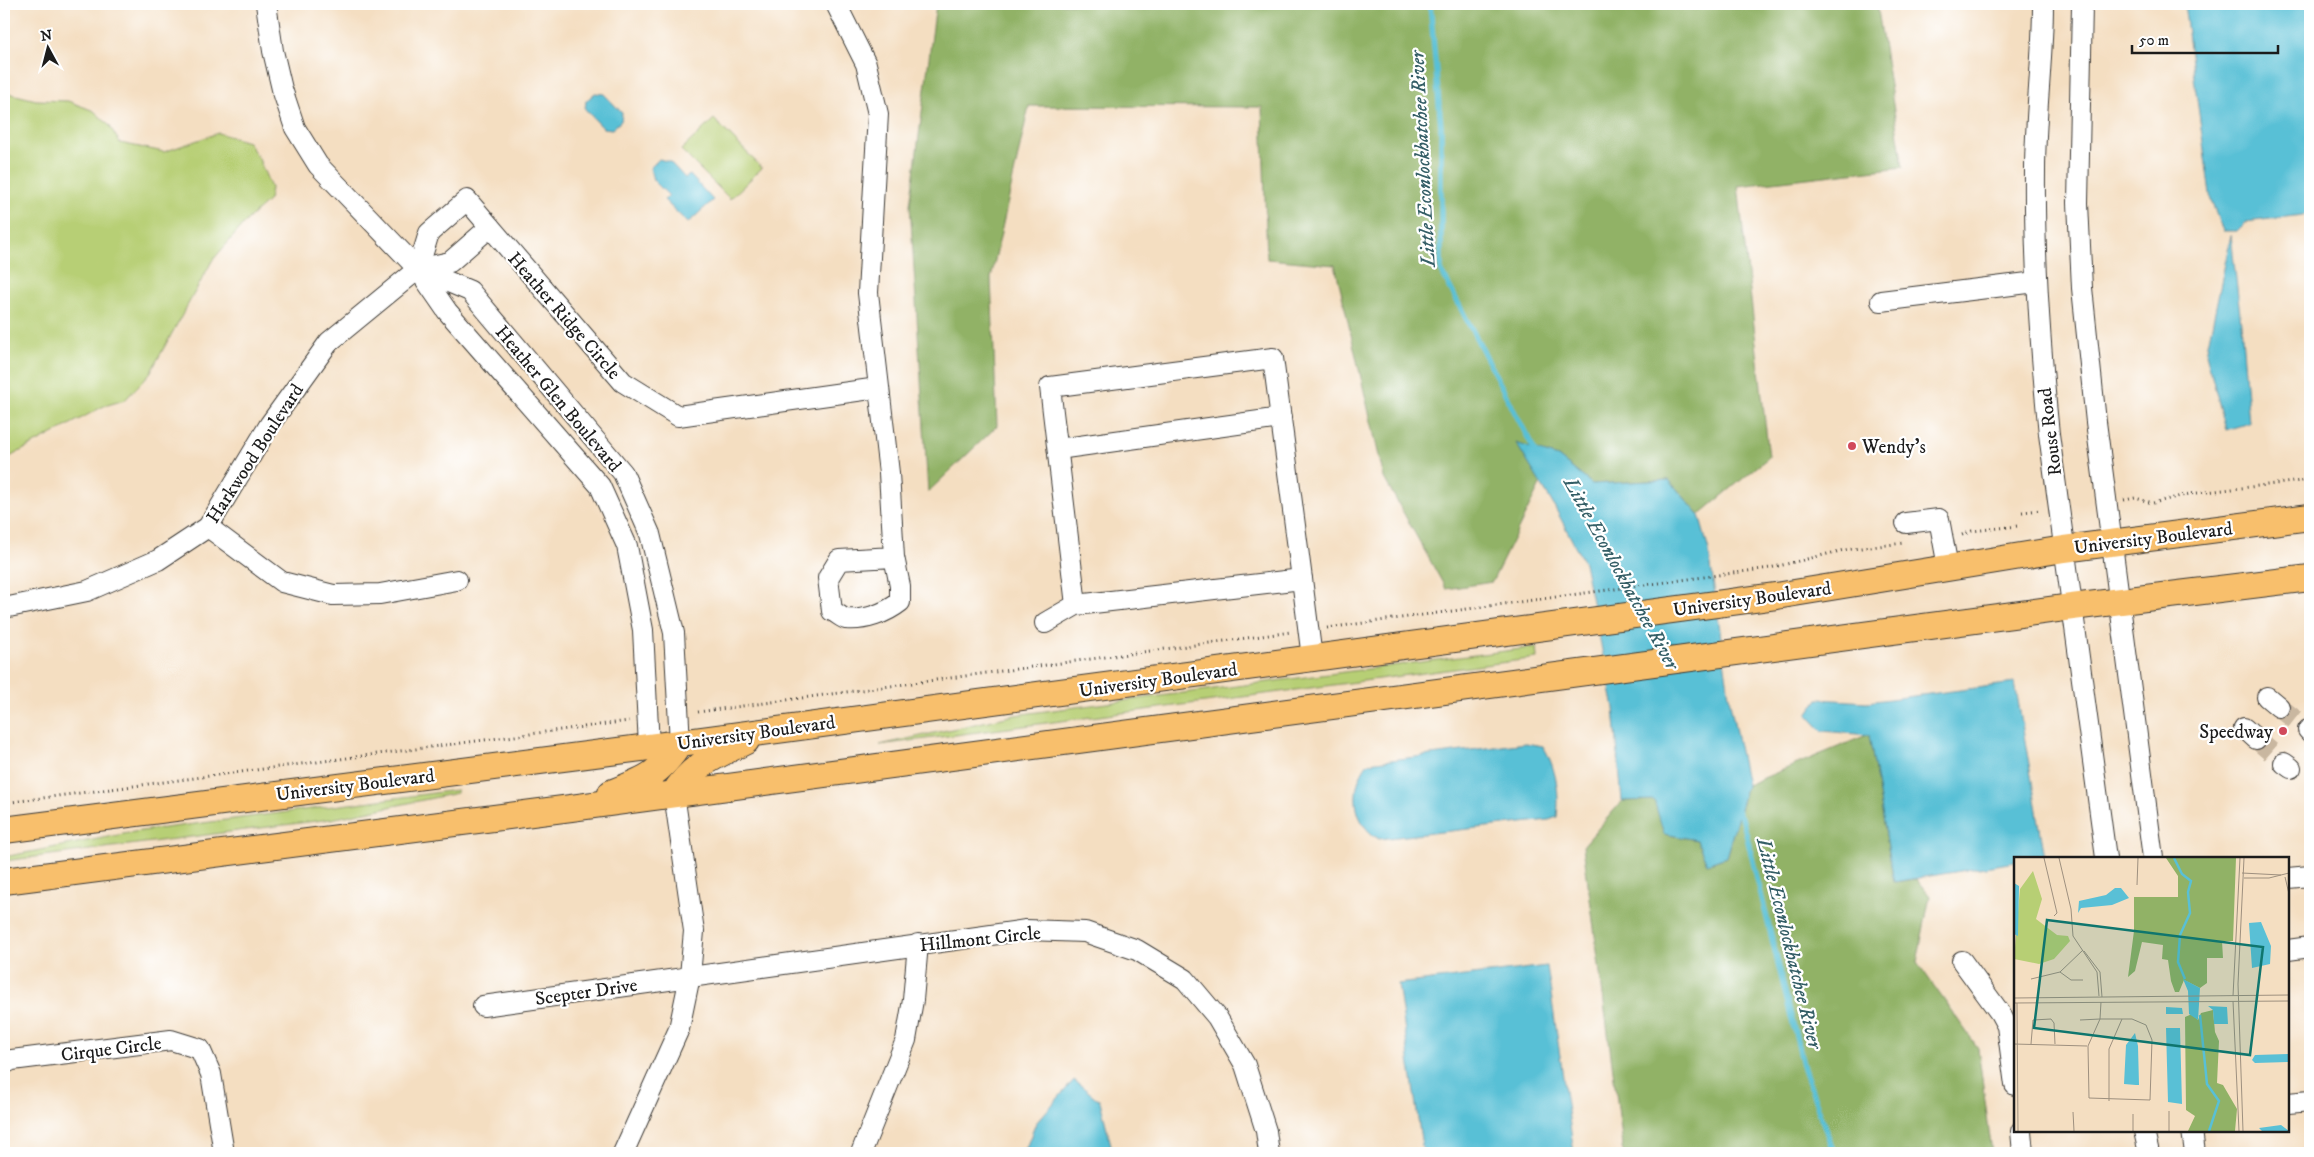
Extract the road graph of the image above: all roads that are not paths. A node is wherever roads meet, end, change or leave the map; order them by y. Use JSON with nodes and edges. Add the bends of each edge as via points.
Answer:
{"nodes":[{"id":1,"x":836,"y":4,"type":"edge"},
{"id":2,"x":2042,"y":4,"type":"edge"},
{"id":3,"x":2082,"y":4,"type":"edge"},
{"id":4,"x":270,"y":5,"type":"edge"},
{"id":5,"x":490,"y":227,"type":"junction"},
{"id":6,"x":418,"y":268,"type":"junction"},
{"id":7,"x":2036,"y":282,"type":"junction"},
{"id":8,"x":1880,"y":301,"type":"dead end"},
{"id":9,"x":878,"y":388,"type":"junction"},
{"id":10,"x":1281,"y":418,"type":"junction"},
{"id":11,"x":1058,"y":449,"type":"junction"},
{"id":12,"x":2310,"y":517,"type":"edge"},
{"id":13,"x":1906,"y":523,"type":"dead end"},
{"id":14,"x":208,"y":527,"type":"junction"},
{"id":15,"x":2112,"y":542,"type":"junction"},
{"id":16,"x":2064,"y":549,"type":"junction"},
{"id":17,"x":894,"y":558,"type":"dead end"},
{"id":18,"x":1948,"y":567,"type":"junction"},
{"id":19,"x":2310,"y":578,"type":"edge"},
{"id":20,"x":1302,"y":579,"type":"junction"},
{"id":21,"x":457,"y":580,"type":"dead end"},
{"id":22,"x":1164,"y":596,"type":"junction"},
{"id":23,"x":2119,"y":601,"type":"junction"},
{"id":24,"x":1076,"y":605,"type":"junction"},
{"id":25,"x":2072,"y":607,"type":"junction"},
{"id":26,"x":4,"y":608,"type":"edge"},
{"id":27,"x":1312,"y":658,"type":"junction"},
{"id":28,"x":770,"y":730,"type":"junction"},
{"id":29,"x":680,"y":743,"type":"junction"},
{"id":30,"x":649,"y":746,"type":"junction"},
{"id":31,"x":674,"y":794,"type":"junction"},
{"id":32,"x":570,"y":808,"type":"junction"},
{"id":33,"x":4,"y":830,"type":"edge"},
{"id":34,"x":2106,"y":857,"type":"edge"},
{"id":35,"x":2153,"y":857,"type":"edge"},
{"id":36,"x":2310,"y":876,"type":"edge"},
{"id":37,"x":2289,"y":878,"type":"edge"},
{"id":38,"x":4,"y":881,"type":"edge"},
{"id":39,"x":918,"y":944,"type":"junction"},
{"id":40,"x":2310,"y":947,"type":"edge"},
{"id":41,"x":2289,"y":950,"type":"edge"},
{"id":42,"x":1962,"y":961,"type":"dead end"},
{"id":43,"x":690,"y":976,"type":"junction"},
{"id":44,"x":483,"y":1006,"type":"dead end"},
{"id":45,"x":4,"y":1064,"type":"edge"},
{"id":46,"x":2014,"y":1078,"type":"edge"},
{"id":47,"x":2310,"y":1101,"type":"edge"},
{"id":48,"x":2289,"y":1103,"type":"edge"},
{"id":49,"x":2020,"y":1132,"type":"edge"},
{"id":50,"x":2144,"y":1132,"type":"edge"},
{"id":51,"x":2192,"y":1132,"type":"edge"},
{"id":52,"x":224,"y":1153,"type":"edge"},
{"id":53,"x":623,"y":1153,"type":"edge"},
{"id":54,"x":861,"y":1153,"type":"edge"},
{"id":55,"x":1269,"y":1153,"type":"edge"},
{"id":56,"x":2023,"y":1153,"type":"edge"},
{"id":57,"x":2149,"y":1153,"type":"edge"},
{"id":58,"x":2196,"y":1153,"type":"edge"}],
"edges":[{"from":1,"to":9,"type":"street","via":[[866,64],[878,114],[868,293]]},
{"from":2,"to":7,"type":"street","name":"Rouse Road","via":[[2035,170]]},
{"from":3,"to":15,"type":"street","via":[[2078,203],[2082,288]]},
{"from":4,"to":6,"type":"street","name":"Heather Glen Boulevard","via":[[273,51],[295,128],[318,165]]},
{"from":5,"to":6,"type":"street","via":[[450,262]]},
{"from":5,"to":6,"type":"street","name":"Heather Ridge Circle","via":[[467,200],[429,234]]},
{"from":5,"to":9,"type":"street","name":"Heather Ridge Circle","via":[[622,382],[678,416]]},
{"from":6,"to":14,"type":"street","name":"Harkwood Boulevard","via":[[329,342],[270,424]]},
{"from":6,"to":29,"type":"street","name":"Heather Glen Boulevard","via":[[470,291],[623,473],[650,534],[674,634]]},
{"from":6,"to":30,"type":"street","name":"Heather Glen Boulevard","via":[[447,311],[600,486],[627,546],[643,630]]},
{"from":7,"to":8,"type":"street"},
{"from":7,"to":16,"type":"street","name":"Rouse Road","via":[[2048,434]]},
{"from":9,"to":17,"type":"street","via":[[889,473]]},
{"from":10,"to":11,"type":"street"},
{"from":10,"to":11,"type":"street","via":[[1273,358],[1050,387]]},
{"from":10,"to":20,"type":"street"},
{"from":11,"to":24,"type":"street"},
{"from":12,"to":15,"type":"main road","name":"University Boulevard"},
{"from":13,"to":18,"type":"street","via":[[1939,519]]},
{"from":14,"to":21,"type":"street","via":[[282,582],[333,595],[380,594]]},
{"from":14,"to":26,"type":"street","name":"Harkwood Boulevard","via":[[158,560],[87,591]]},
{"from":15,"to":16,"type":"main road","name":"University Boulevard"},
{"from":15,"to":23,"type":"street"},
{"from":16,"to":18,"type":"main road","name":"University Boulevard"},
{"from":16,"to":25,"type":"street","name":"Rouse Road"},
{"from":18,"to":27,"type":"main road","name":"University Boulevard","via":[[1776,596]]},
{"from":19,"to":23,"type":"main road"},
{"from":20,"to":22,"type":"street"},
{"from":20,"to":27,"type":"street"},
{"from":22,"to":24,"type":"street"},
{"from":22,"to":24,"type":"street","via":[[1151,604],[1077,613],[1045,622]]},
{"from":23,"to":25,"type":"main road"},
{"from":23,"to":35,"type":"street"},
{"from":25,"to":31,"type":"main road"},
{"from":25,"to":34,"type":"street","name":"Rouse Road"},
{"from":27,"to":28,"type":"main road","name":"University Boulevard"},
{"from":28,"to":29,"type":"main road","name":"University Boulevard"},
{"from":28,"to":31,"type":"main road","via":[[703,762],[682,780]]},
{"from":29,"to":30,"type":"main road","name":"University Boulevard"},
{"from":29,"to":32,"type":"main road","via":[[666,763],[644,780]]},
{"from":30,"to":33,"type":"main road","name":"University Boulevard"},
{"from":31,"to":32,"type":"main road"},
{"from":31,"to":43,"type":"street","via":[[694,931]]},
{"from":32,"to":38,"type":"main road"},
{"from":36,"to":37,"type":"street"},
{"from":39,"to":43,"type":"street","name":"Hillmont Circle"},
{"from":39,"to":54,"type":"street","via":[[906,1040]]},
{"from":39,"to":55,"type":"street","name":"Hillmont Circle","via":[[1026,930],[1085,932],[1145,955],[1185,979],[1217,1017],[1245,1065],[1266,1131]]},
{"from":40,"to":41,"type":"street"},
{"from":42,"to":46,"type":"street","via":[[2007,1026]]},
{"from":43,"to":44,"type":"street","name":"Scepter Drive"},
{"from":43,"to":53,"type":"street","via":[[679,1029]]},
{"from":45,"to":52,"type":"street","name":"Cirque Circle","via":[[12,1060],[171,1040],[200,1049],[212,1074]]},
{"from":47,"to":48,"type":"street"},
{"from":49,"to":56,"type":"street"},
{"from":50,"to":57,"type":"street"},
{"from":51,"to":58,"type":"street"}]}
